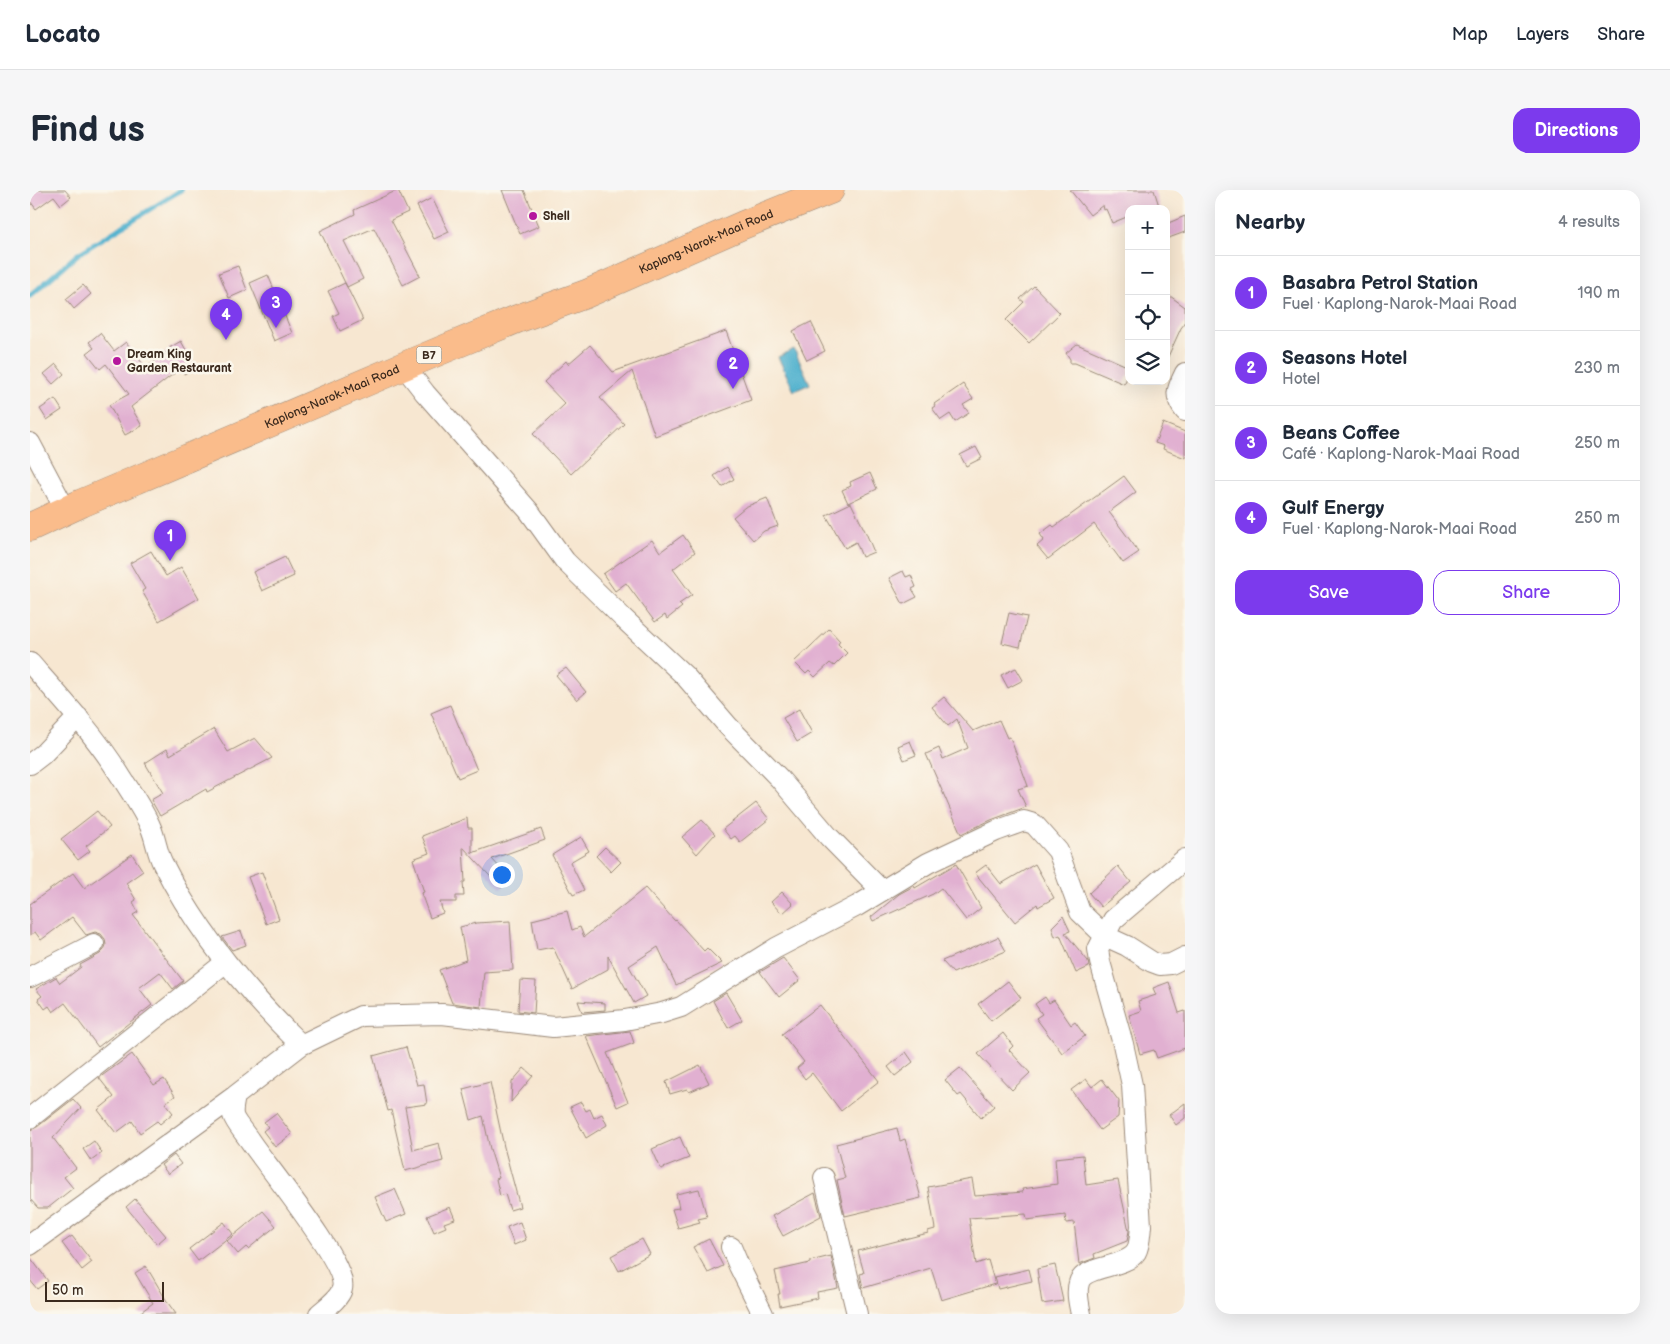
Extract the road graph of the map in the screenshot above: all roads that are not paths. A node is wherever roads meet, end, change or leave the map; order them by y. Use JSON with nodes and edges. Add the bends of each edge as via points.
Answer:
{"nodes":[{"id":1,"x":830,"y":190,"type":"edge"},
{"id":2,"x":404,"y":366,"type":"junction"},
{"id":3,"x":1185,"y":372,"type":"edge"},
{"id":4,"x":1185,"y":411,"type":"edge"},
{"id":5,"x":30,"y":443,"type":"edge"},
{"id":6,"x":66,"y":511,"type":"junction"},
{"id":7,"x":30,"y":527,"type":"edge"},
{"id":8,"x":30,"y":663,"type":"edge"},
{"id":9,"x":78,"y":717,"type":"junction"},
{"id":10,"x":30,"y":764,"type":"edge"},
{"id":11,"x":1185,"y":859,"type":"edge"},
{"id":12,"x":881,"y":890,"type":"junction"},
{"id":13,"x":1104,"y":936,"type":"junction"},
{"id":14,"x":94,"y":944,"type":"dead end"},
{"id":15,"x":1185,"y":957,"type":"edge"},
{"id":16,"x":226,"y":962,"type":"junction"},
{"id":17,"x":31,"y":974,"type":"edge"},
{"id":18,"x":301,"y":1045,"type":"junction"},
{"id":19,"x":235,"y":1096,"type":"junction"},
{"id":20,"x":30,"y":1118,"type":"edge"},
{"id":21,"x":824,"y":1178,"type":"dead end"},
{"id":22,"x":30,"y":1245,"type":"edge"},
{"id":23,"x":731,"y":1247,"type":"dead end"},
{"id":24,"x":319,"y":1314,"type":"edge"},
{"id":25,"x":763,"y":1314,"type":"edge"},
{"id":26,"x":857,"y":1314,"type":"edge"},
{"id":27,"x":1080,"y":1314,"type":"edge"}],
"edges":[{"from":1,"to":2,"type":"highway","name":"Kaplong-Narok-Maai Road","number":"B7","via":[[586,294]]},
{"from":2,"to":6,"type":"highway","name":"Kaplong-Narok-Maai Road","number":"B7"},
{"from":2,"to":12,"type":"street","via":[[530,511],[565,561],[685,676],[829,837]]},
{"from":3,"to":4,"type":"street","via":[[1177,396]]},
{"from":5,"to":6,"type":"street"},
{"from":6,"to":7,"type":"highway","name":"Kaplong-Narok-Maai Road","number":"B7"},
{"from":8,"to":9,"type":"street"},
{"from":9,"to":10,"type":"street"},
{"from":9,"to":16,"type":"street","via":[[120,774],[151,828],[162,862],[180,895]]},
{"from":11,"to":13,"type":"street","via":[[1113,920]]},
{"from":12,"to":13,"type":"street","via":[[937,859],[1024,821],[1034,824],[1058,851],[1080,912]]},
{"from":12,"to":18,"type":"street","via":[[776,948],[681,1007],[662,1014],[553,1027],[442,1014],[361,1016]]},
{"from":13,"to":15,"type":"street","via":[[1160,965]]},
{"from":13,"to":27,"type":"street","via":[[1098,949],[1100,962],[1132,1085],[1141,1226],[1135,1254],[1124,1262],[1082,1277],[1078,1292]]},
{"from":14,"to":17,"type":"street"},
{"from":16,"to":18,"type":"street"},
{"from":16,"to":20,"type":"street"},
{"from":18,"to":19,"type":"street"},
{"from":19,"to":22,"type":"street"},
{"from":19,"to":24,"type":"street","via":[[233,1116],[316,1231],[341,1274],[342,1288],[333,1302]]},
{"from":21,"to":26,"type":"street"},
{"from":23,"to":25,"type":"street"}]}
